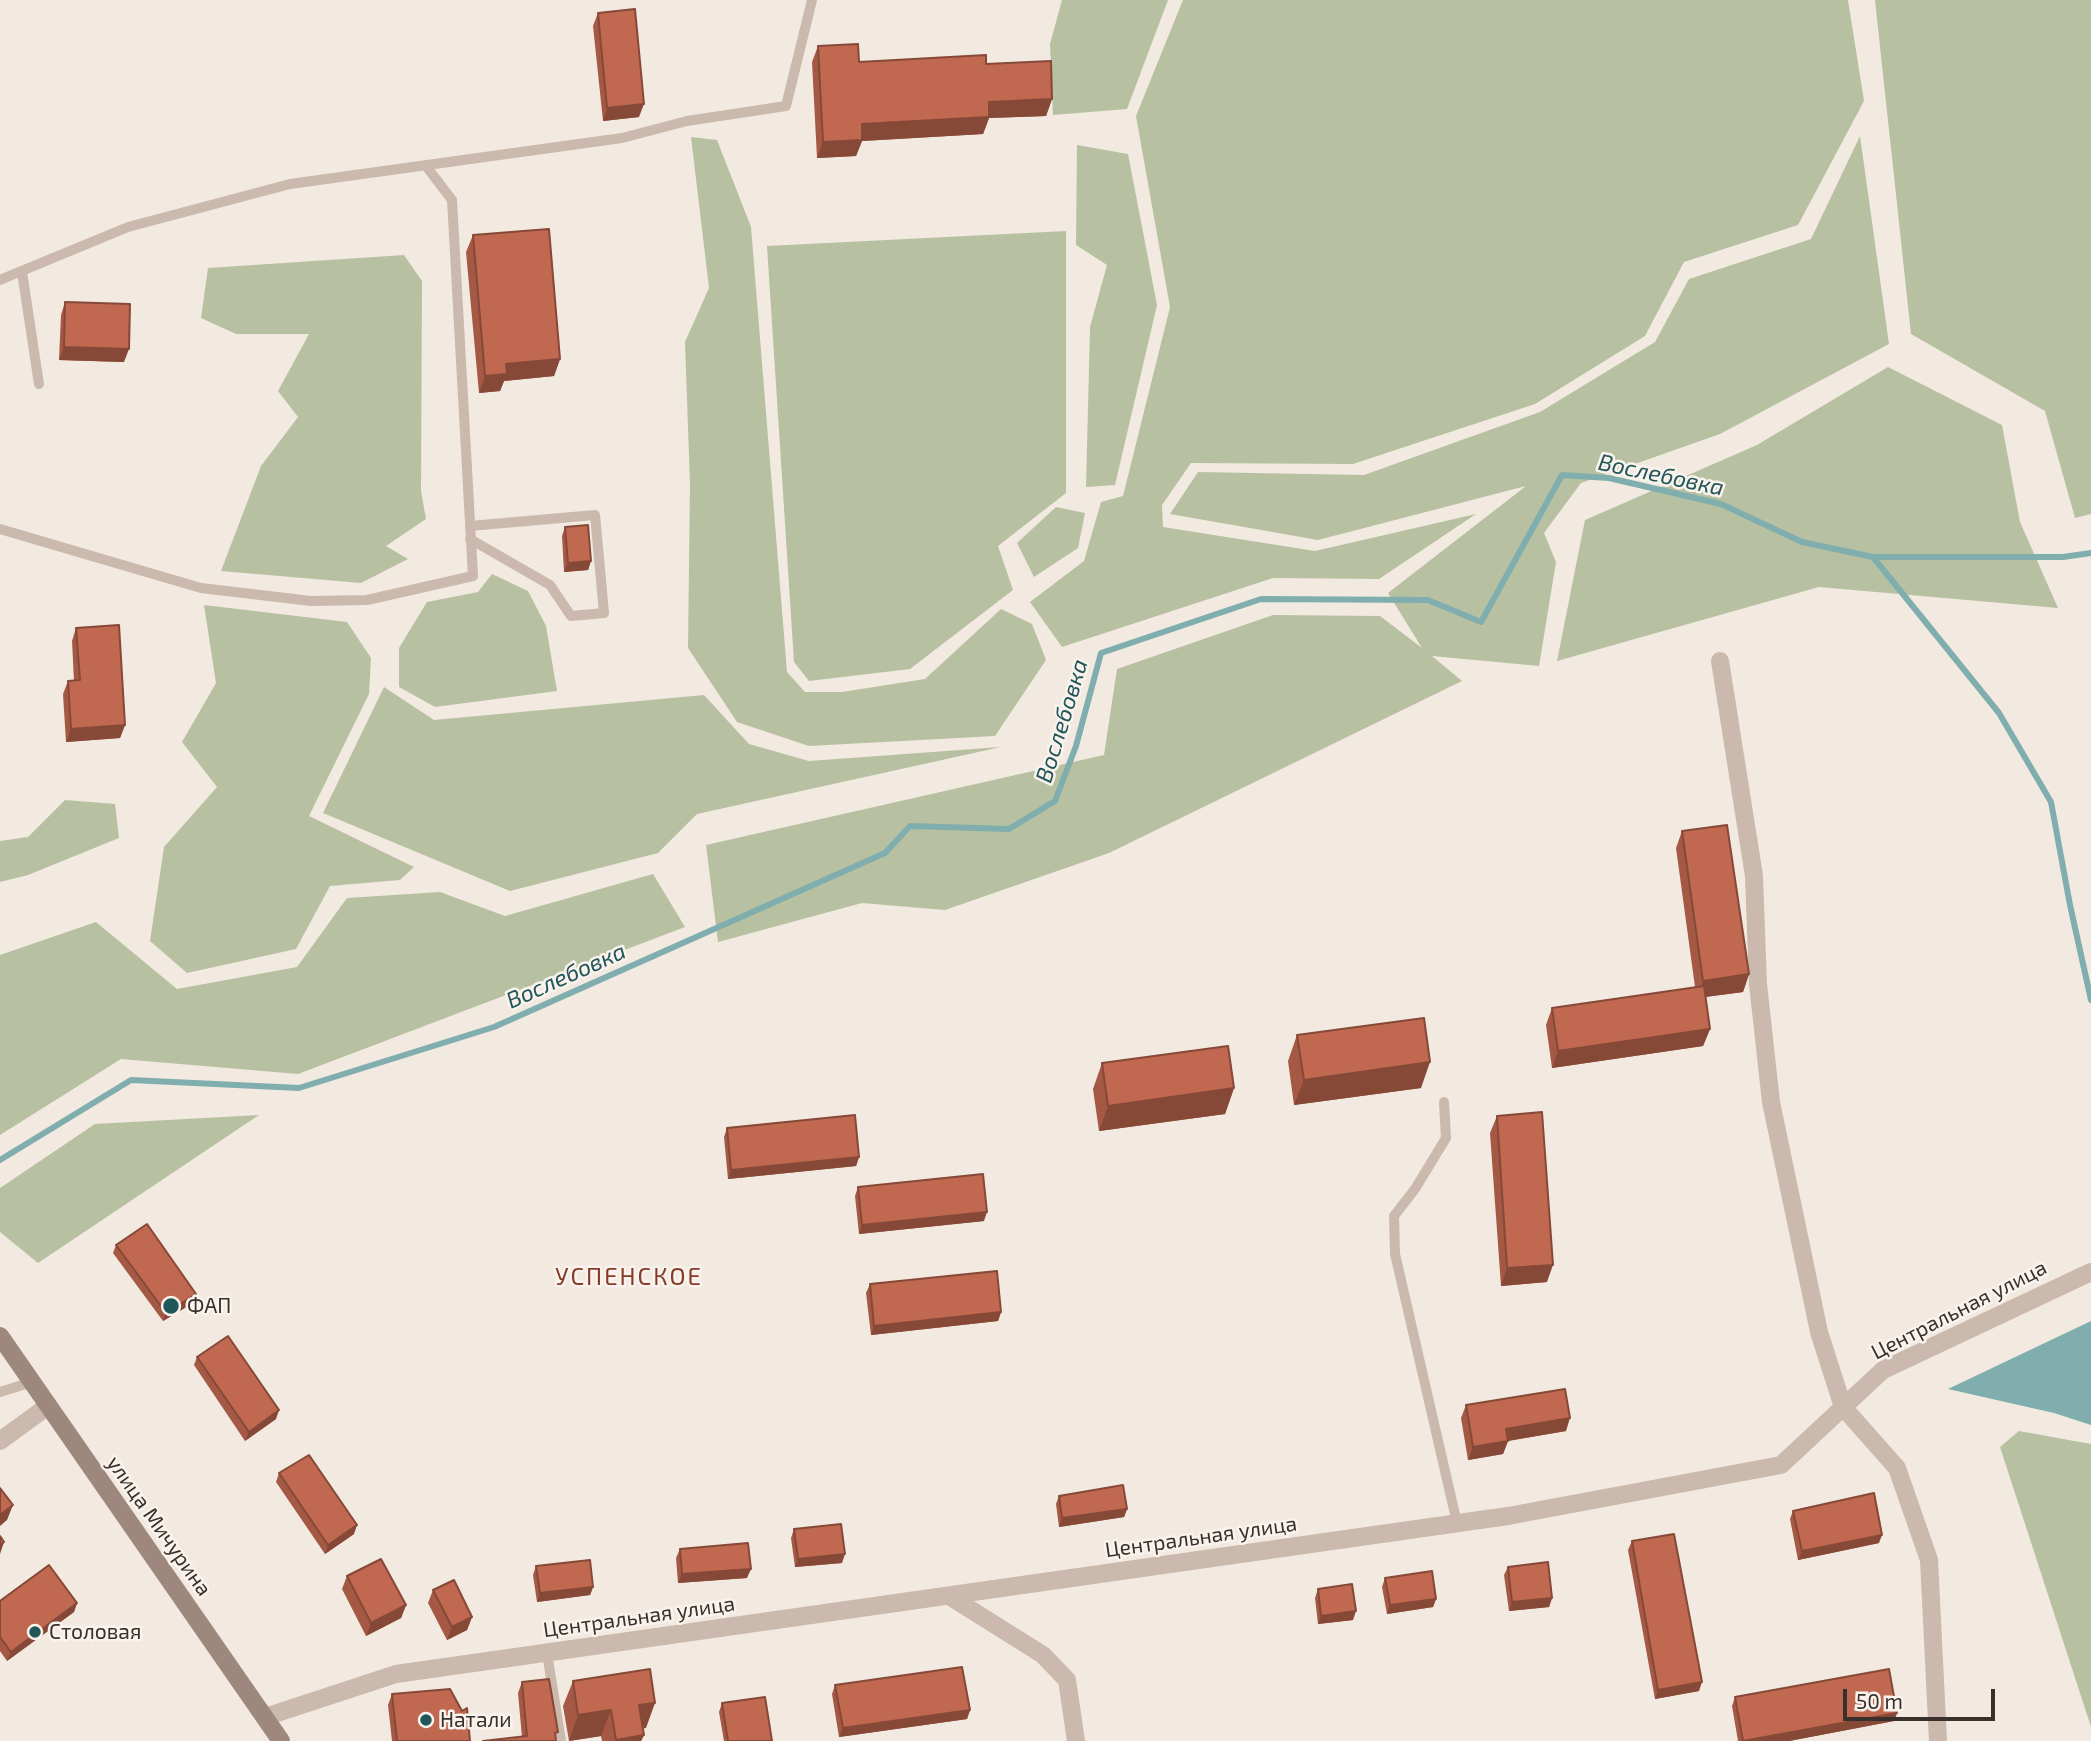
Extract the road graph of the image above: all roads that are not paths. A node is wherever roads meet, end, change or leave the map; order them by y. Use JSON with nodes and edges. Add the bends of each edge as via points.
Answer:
{"nodes":[{"id":1,"x":812,"y":0,"type":"edge"},
{"id":2,"x":426,"y":166,"type":"junction"},
{"id":3,"x":22,"y":272,"type":"junction"},
{"id":4,"x":0,"y":280,"type":"edge"},
{"id":5,"x":39,"y":384,"type":"dead end"},
{"id":6,"x":470,"y":526,"type":"junction"},
{"id":7,"x":0,"y":529,"type":"edge"},
{"id":8,"x":470,"y":539,"type":"junction"},
{"id":9,"x":1720,"y":661,"type":"dead end"},
{"id":10,"x":1444,"y":1102,"type":"dead end"},
{"id":11,"x":2091,"y":1272,"type":"edge"},
{"id":12,"x":0,"y":1336,"type":"edge"},
{"id":13,"x":32,"y":1382,"type":"junction"},
{"id":14,"x":0,"y":1392,"type":"edge"},
{"id":15,"x":48,"y":1406,"type":"junction"},
{"id":16,"x":1843,"y":1408,"type":"junction"},
{"id":17,"x":0,"y":1441,"type":"edge"},
{"id":18,"x":1457,"y":1524,"type":"junction"},
{"id":19,"x":949,"y":1596,"type":"junction"},
{"id":20,"x":547,"y":1653,"type":"junction"},
{"id":21,"x":265,"y":1717,"type":"junction"},
{"id":22,"x":281,"y":1741,"type":"edge"},
{"id":23,"x":561,"y":1741,"type":"edge"},
{"id":24,"x":1076,"y":1741,"type":"edge"},
{"id":25,"x":1938,"y":1741,"type":"edge"}],
"edges":[{"from":1,"to":2,"type":"lane","via":[[786,106],[687,121],[622,138]]},
{"from":2,"to":3,"type":"lane","via":[[290,184],[128,227]]},
{"from":2,"to":6,"type":"lane","via":[[452,200]]},
{"from":3,"to":4,"type":"lane"},
{"from":3,"to":5,"type":"lane"},
{"from":6,"to":8,"type":"lane"},
{"from":6,"to":8,"type":"lane","via":[[595,515],[604,613],[571,616],[550,585]]},
{"from":7,"to":8,"type":"lane","via":[[201,588],[311,601],[367,600],[472,576]]},
{"from":9,"to":16,"type":"street","via":[[1754,877],[1758,984],[1771,1102],[1819,1332]]},
{"from":10,"to":18,"type":"lane","via":[[1446,1138],[1394,1216],[1394,1229],[1395,1254]]},
{"from":11,"to":16,"type":"street","name":"Центральная улица","via":[[1883,1370]]},
{"from":12,"to":13,"type":"main road","name":"улица Мичурина"},
{"from":13,"to":14,"type":"lane"},
{"from":13,"to":15,"type":"main road","name":"улица Мичурина"},
{"from":15,"to":17,"type":"street"},
{"from":15,"to":21,"type":"main road","name":"улица Мичурина"},
{"from":16,"to":18,"type":"street","name":"Центральная улица","via":[[1781,1465]]},
{"from":16,"to":25,"type":"street","via":[[1897,1468],[1928,1560]]},
{"from":18,"to":19,"type":"street","name":"Центральная улица"},
{"from":19,"to":20,"type":"street","name":"Центральная улица"},
{"from":19,"to":24,"type":"street","via":[[1043,1655],[1067,1681]]},
{"from":20,"to":21,"type":"street","name":"Центральная улица","via":[[396,1674]]},
{"from":20,"to":23,"type":"lane"},
{"from":21,"to":22,"type":"main road","name":"улица Мичурина"}]}
